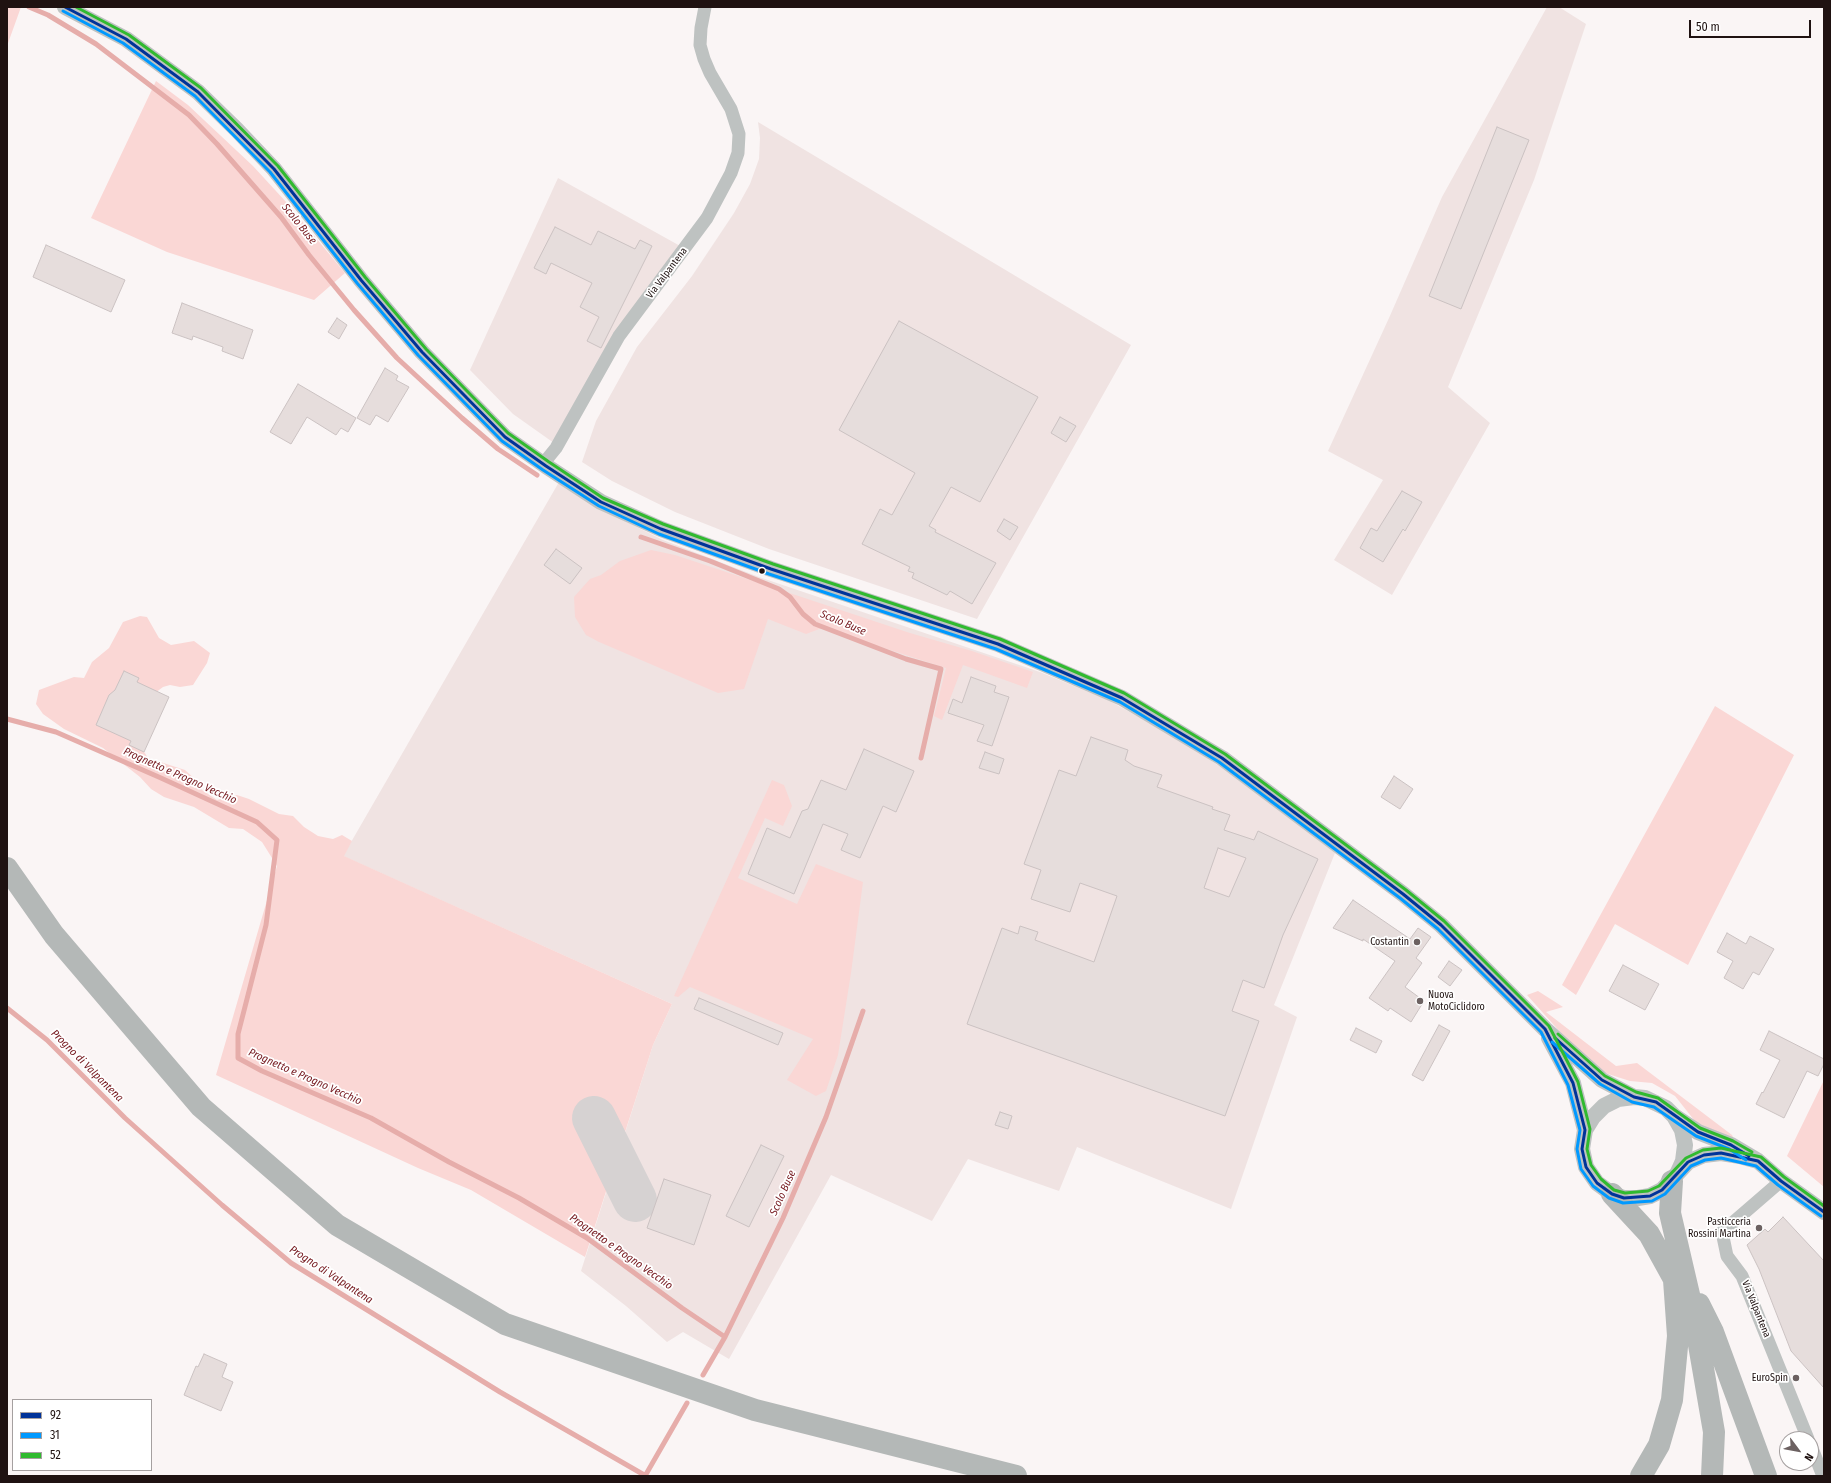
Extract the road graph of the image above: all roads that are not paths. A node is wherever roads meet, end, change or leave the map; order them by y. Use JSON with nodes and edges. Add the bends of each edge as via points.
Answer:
{"nodes":[{"id":1,"x":65,"y":7,"type":"edge"},
{"id":2,"x":706,"y":7,"type":"edge"},
{"id":3,"x":543,"y":464,"type":"junction"},
{"id":4,"x":7,"y":868,"type":"edge"},
{"id":5,"x":1544,"y":1029,"type":"junction"},
{"id":6,"x":1634,"y":1096,"type":"junction"},
{"id":7,"x":1674,"y":1116,"type":"junction"},
{"id":8,"x":1585,"y":1130,"type":"junction"},
{"id":9,"x":1758,"y":1161,"type":"junction"},
{"id":10,"x":1674,"y":1178,"type":"junction"},
{"id":11,"x":1781,"y":1181,"type":"junction"},
{"id":12,"x":1612,"y":1194,"type":"junction"},
{"id":13,"x":1824,"y":1212,"type":"edge"},
{"id":14,"x":1680,"y":1280,"type":"junction"},
{"id":15,"x":1805,"y":1431,"type":"edge"},
{"id":16,"x":1819,"y":1466,"type":"edge"},
{"id":17,"x":1016,"y":1476,"type":"edge"},
{"id":18,"x":1641,"y":1476,"type":"edge"},
{"id":19,"x":1712,"y":1476,"type":"edge"},
{"id":20,"x":1766,"y":1476,"type":"edge"},
{"id":21,"x":1823,"y":1476,"type":"edge"}],
"edges":[{"from":1,"to":3,"type":"street","via":[[126,39],[198,92],[274,169],[361,280],[422,352],[505,437]]},
{"from":2,"to":3,"type":"street","name":"Via Valpantena","via":[[700,45],[710,73],[731,109],[739,134],[738,153],[731,173],[707,218],[619,336],[556,448]]},
{"from":3,"to":5,"type":"street","via":[[600,502],[660,529],[771,569],[998,644],[1122,698],[1222,758],[1403,894],[1476,958]]},
{"from":4,"to":17,"type":"highway","via":[[54,935],[201,1107],[337,1225],[505,1324],[755,1410]]},
{"from":5,"to":6,"type":"street","via":[[1602,1080]]},
{"from":5,"to":8,"type":"street","via":[[1573,1083]]},
{"from":6,"to":7,"type":"street","via":[[1656,1102]]},
{"from":6,"to":8,"type":"street","via":[[1618,1099],[1604,1106]]},
{"from":7,"to":9,"type":"street","via":[[1698,1132],[1731,1145]]},
{"from":7,"to":10,"type":"street","via":[[1682,1130],[1684,1145],[1683,1161]]},
{"from":8,"to":12,"type":"street","via":[[1582,1149],[1586,1167],[1597,1183]]},
{"from":9,"to":10,"type":"street","via":[[1721,1153],[1704,1155],[1688,1162]]},
{"from":9,"to":11,"type":"street"},
{"from":10,"to":12,"type":"street","via":[[1662,1190],[1650,1196],[1624,1198]]},
{"from":10,"to":14,"type":"highway","via":[[1670,1213]]},
{"from":11,"to":13,"type":"street"},
{"from":11,"to":15,"type":"street","name":"Via Valpantena","via":[[1722,1232],[1727,1256],[1742,1276]]},
{"from":12,"to":14,"type":"highway","via":[[1649,1234]]},
{"from":14,"to":18,"type":"highway","via":[[1672,1400],[1658,1445]]},
{"from":14,"to":19,"type":"highway","via":[[1694,1316],[1714,1432]]},
{"from":14,"to":20,"type":"highway","via":[[1713,1332]]},
{"from":16,"to":21,"type":"street"}]}
